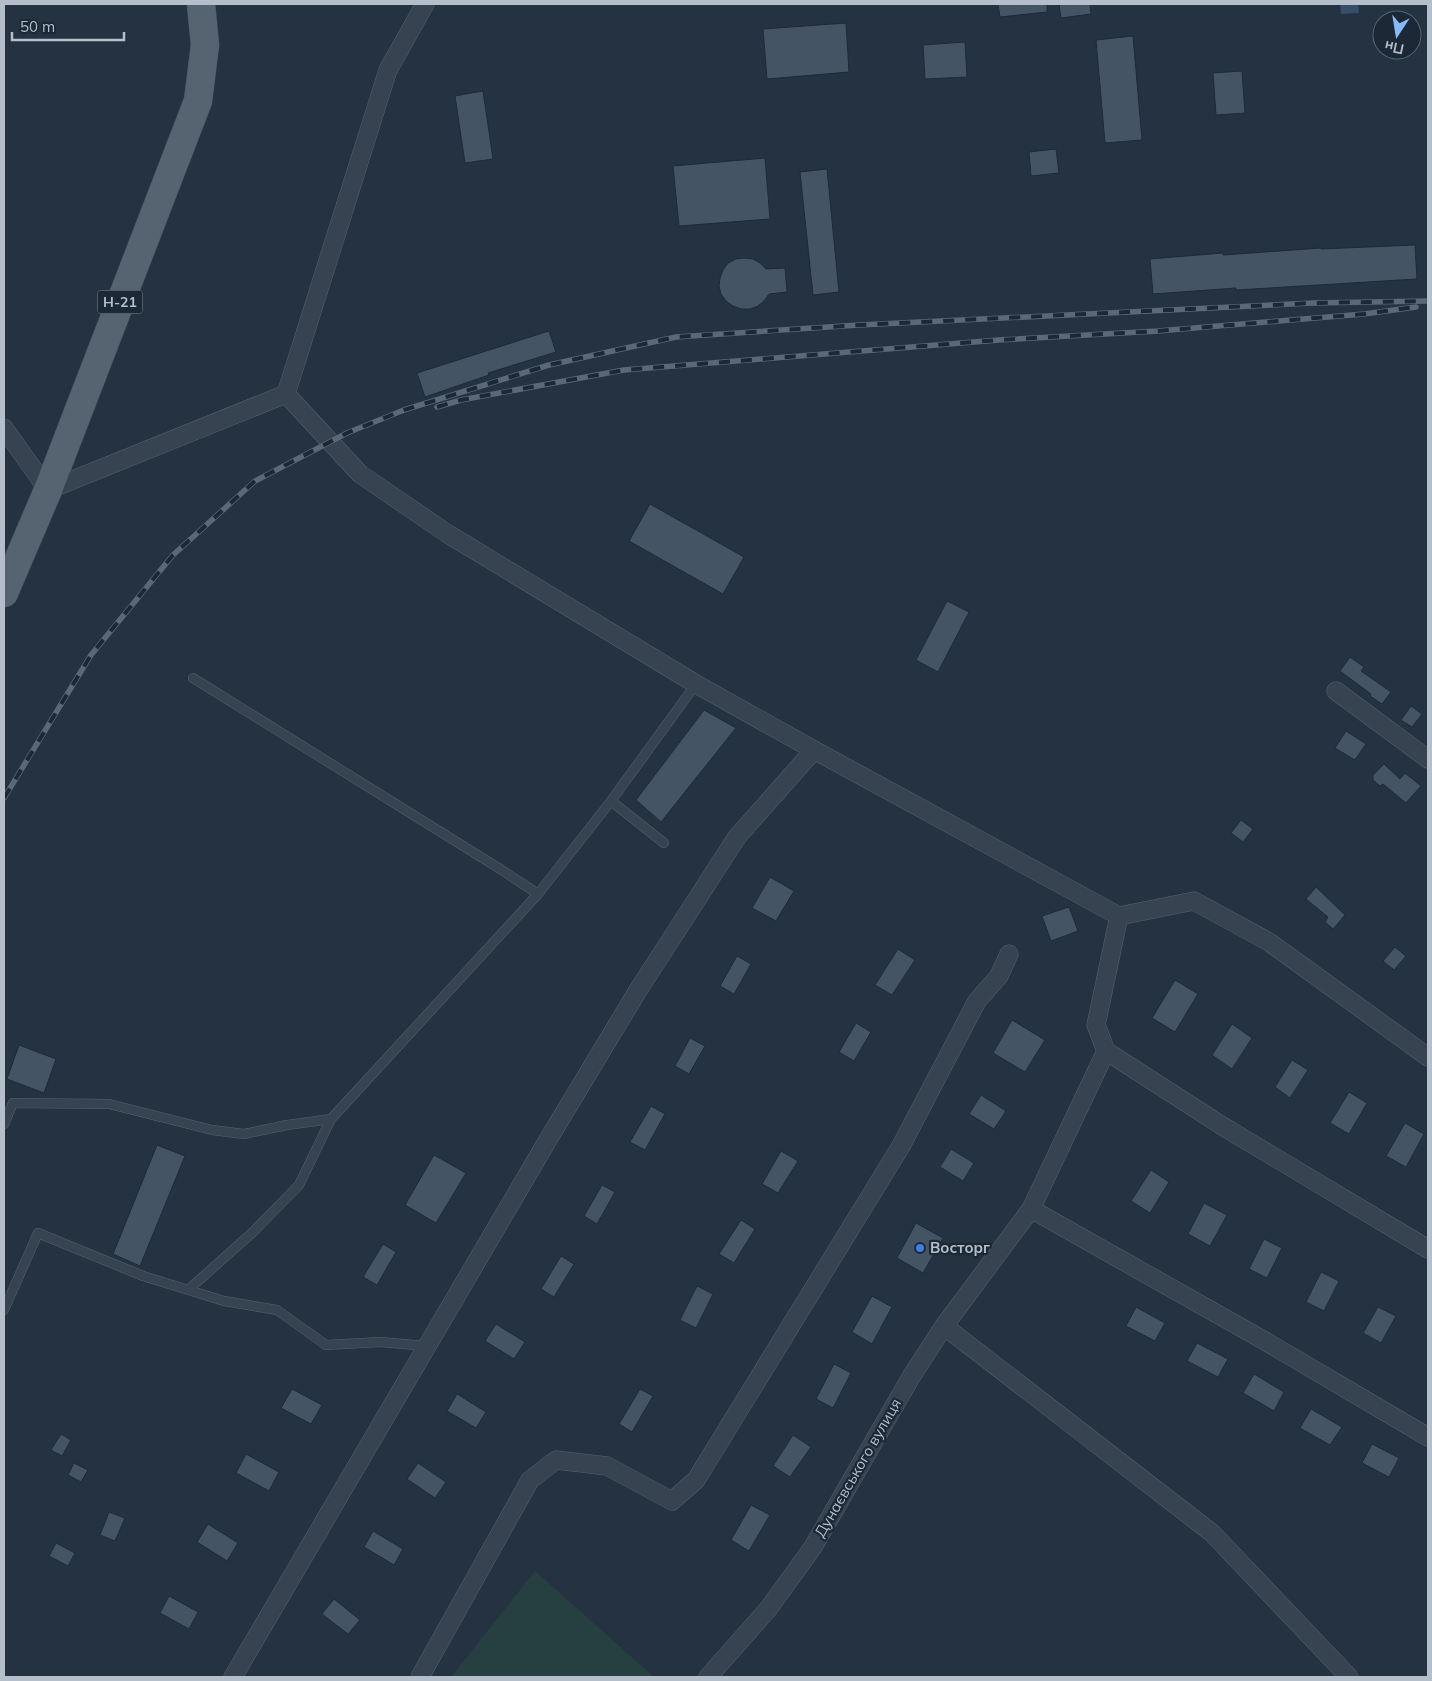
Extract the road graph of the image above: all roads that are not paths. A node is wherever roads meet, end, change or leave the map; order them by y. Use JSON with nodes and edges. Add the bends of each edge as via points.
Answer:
{"nodes":[{"id":1,"x":201,"y":4,"type":"edge"},
{"id":2,"x":425,"y":4,"type":"edge"},
{"id":3,"x":286,"y":394,"type":"junction"},
{"id":4,"x":4,"y":428,"type":"edge"},
{"id":5,"x":48,"y":490,"type":"junction"},
{"id":6,"x":4,"y":593,"type":"edge"},
{"id":7,"x":193,"y":678,"type":"dead end"},
{"id":8,"x":696,"y":684,"type":"junction"},
{"id":9,"x":1336,"y":691,"type":"dead end"},
{"id":10,"x":814,"y":750,"type":"junction"},
{"id":11,"x":1428,"y":759,"type":"edge"},
{"id":12,"x":611,"y":802,"type":"junction"},
{"id":13,"x":664,"y":842,"type":"dead end"},
{"id":14,"x":538,"y":894,"type":"junction"},
{"id":15,"x":1119,"y":916,"type":"junction"},
{"id":16,"x":1009,"y":954,"type":"dead end"},
{"id":17,"x":1106,"y":1051,"type":"junction"},
{"id":18,"x":1428,"y":1057,"type":"edge"},
{"id":19,"x":331,"y":1120,"type":"junction"},
{"id":20,"x":4,"y":1124,"type":"edge"},
{"id":21,"x":1031,"y":1209,"type":"junction"},
{"id":22,"x":1428,"y":1249,"type":"edge"},
{"id":23,"x":188,"y":1290,"type":"junction"},
{"id":24,"x":4,"y":1310,"type":"edge"},
{"id":25,"x":944,"y":1326,"type":"junction"},
{"id":26,"x":427,"y":1346,"type":"junction"},
{"id":27,"x":1428,"y":1437,"type":"edge"},
{"id":28,"x":233,"y":1677,"type":"edge"},
{"id":29,"x":420,"y":1677,"type":"edge"},
{"id":30,"x":708,"y":1677,"type":"edge"},
{"id":31,"x":1349,"y":1677,"type":"edge"}],
"edges":[{"from":1,"to":5,"type":"main road","number":"Н-21","via":[[205,45],[198,100]]},
{"from":2,"to":3,"type":"street","via":[[388,70]]},
{"from":3,"to":5,"type":"street"},
{"from":3,"to":8,"type":"street","via":[[360,474],[448,534]]},
{"from":4,"to":5,"type":"street"},
{"from":5,"to":6,"type":"main road","number":"Н-21"},
{"from":7,"to":14,"type":"lane"},
{"from":8,"to":10,"type":"street"},
{"from":8,"to":12,"type":"lane"},
{"from":9,"to":11,"type":"street"},
{"from":10,"to":15,"type":"street"},
{"from":10,"to":26,"type":"street","via":[[737,837],[632,1001]]},
{"from":12,"to":13,"type":"lane"},
{"from":12,"to":14,"type":"lane"},
{"from":14,"to":19,"type":"lane"},
{"from":15,"to":17,"type":"street","via":[[1096,1025]]},
{"from":15,"to":18,"type":"street","via":[[1194,901],[1269,942]]},
{"from":16,"to":29,"type":"street","via":[[998,976],[977,1001],[901,1146],[696,1480],[672,1501],[607,1466],[556,1460],[530,1480]]},
{"from":17,"to":21,"type":"street","name":"Дунаєвського вулиця"},
{"from":17,"to":22,"type":"street","via":[[1224,1127]]},
{"from":19,"to":20,"type":"lane","via":[[244,1134],[212,1130],[109,1104],[13,1103]]},
{"from":19,"to":23,"type":"lane","via":[[299,1185],[253,1232]]},
{"from":21,"to":25,"type":"street","name":"Дунаєвського вулиця"},
{"from":21,"to":27,"type":"street"},
{"from":23,"to":24,"type":"lane","via":[[143,1276],[38,1233]]},
{"from":23,"to":26,"type":"lane","via":[[277,1310],[326,1345],[380,1342]]},
{"from":25,"to":30,"type":"street","name":"Дунаєвського вулиця","via":[[813,1546],[769,1608]]},
{"from":25,"to":31,"type":"street","via":[[1212,1533]]},
{"from":26,"to":28,"type":"street"}]}
